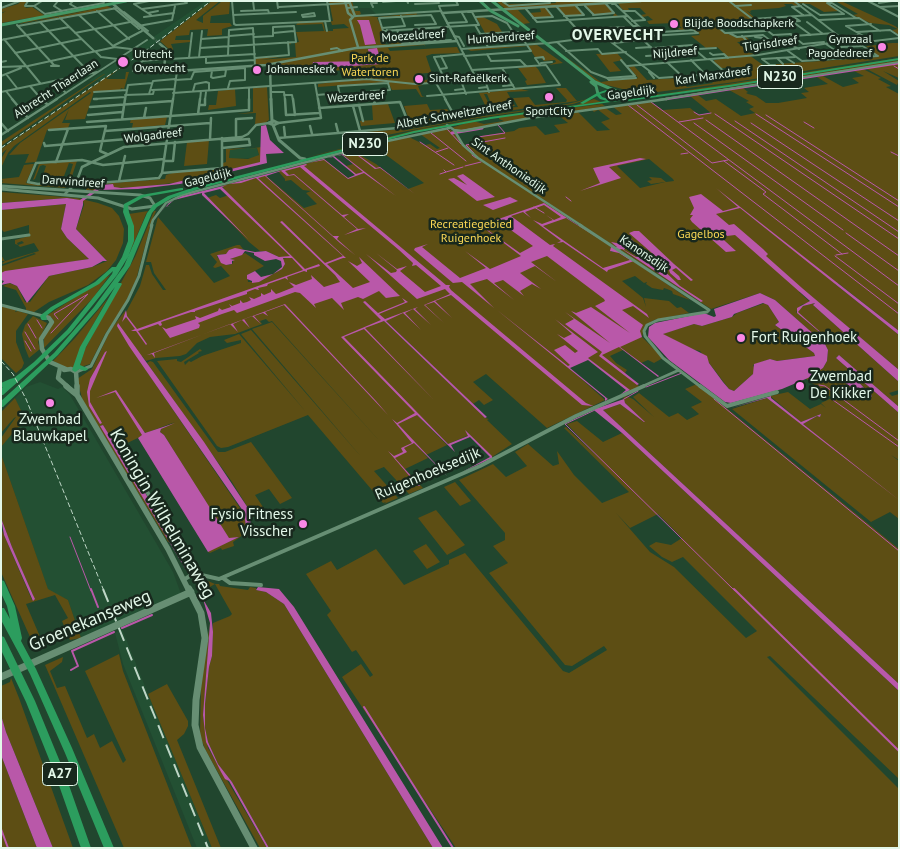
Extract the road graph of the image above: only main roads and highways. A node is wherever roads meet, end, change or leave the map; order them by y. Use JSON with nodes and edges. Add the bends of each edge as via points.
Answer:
{"nodes":[{"id":1,"x":117,"y":1,"type":"edge"},
{"id":2,"x":126,"y":1,"type":"edge"},
{"id":3,"x":480,"y":1,"type":"edge"},
{"id":4,"x":492,"y":1,"type":"edge"},
{"id":5,"x":112,"y":2,"type":"edge"},
{"id":6,"x":103,"y":4,"type":"junction"},
{"id":7,"x":1,"y":24,"type":"edge"},
{"id":8,"x":543,"y":44,"type":"junction"},
{"id":9,"x":899,"y":60,"type":"edge"},
{"id":10,"x":617,"y":91,"type":"junction"},
{"id":11,"x":598,"y":94,"type":"junction"},
{"id":12,"x":617,"y":101,"type":"junction"},
{"id":13,"x":302,"y":158,"type":"junction"},
{"id":14,"x":125,"y":257,"type":"junction"},
{"id":15,"x":127,"y":266,"type":"junction"},
{"id":16,"x":43,"y":317,"type":"road end"},
{"id":17,"x":54,"y":351,"type":"junction"},
{"id":18,"x":44,"y":356,"type":"junction"},
{"id":19,"x":85,"y":369,"type":"road end"},
{"id":20,"x":1,"y":386,"type":"edge"},
{"id":21,"x":1,"y":394,"type":"edge"},
{"id":22,"x":1,"y":400,"type":"edge"},
{"id":23,"x":1,"y":405,"type":"edge"},
{"id":24,"x":1,"y":583,"type":"edge"},
{"id":25,"x":1,"y":611,"type":"edge"},
{"id":26,"x":1,"y":640,"type":"edge"},
{"id":27,"x":20,"y":647,"type":"junction"},
{"id":28,"x":86,"y":848,"type":"edge"},
{"id":29,"x":109,"y":848,"type":"edge"}],
"edges":[{"from":1,"to":5,"type":"main road"},
{"from":2,"to":5,"type":"main road"},
{"from":3,"to":8,"type":"main road"},
{"from":4,"to":8,"type":"main road"},
{"from":5,"to":6,"type":"main road"},
{"from":6,"to":7,"type":"main road"},
{"from":6,"to":7,"type":"main road","via":[[17,24]]},
{"from":8,"to":10,"type":"main road","via":[[595,82]]},
{"from":8,"to":11,"type":"main road","via":[[596,86]]},
{"from":9,"to":10,"type":"highway","name":"Karl Marxdreef","number":"N230","via":[[663,93]]},
{"from":9,"to":12,"type":"highway","name":"Karl Marxdreef","number":"N230","via":[[682,95]]},
{"from":10,"to":11,"type":"highway","number":"N230"},
{"from":10,"to":12,"type":"highway","via":[[624,95]]},
{"from":11,"to":12,"type":"highway","number":"N230","via":[[604,99]]},
{"from":11,"to":13,"type":"highway","name":"Albert Schweitzerdreef","number":"N230","via":[[576,104],[445,123]]},
{"from":12,"to":13,"type":"highway","name":"Albert Schweitzerdreef","number":"N230","via":[[448,127]]},
{"from":13,"to":14,"type":"highway","name":"Albert Schweitzerdreef","number":"N230","via":[[132,200],[125,207],[131,234]]},
{"from":13,"to":15,"type":"highway","name":"Albert Schweitzerdreef","number":"N230","via":[[188,190],[155,206]]},
{"from":14,"to":16,"type":"highway","via":[[102,279]]},
{"from":14,"to":17,"type":"highway"},
{"from":15,"to":17,"type":"highway","via":[[75,332]]},
{"from":15,"to":19,"type":"highway","via":[[83,347],[74,374]]},
{"from":17,"to":18,"type":"highway"},
{"from":17,"to":22,"type":"highway"},
{"from":17,"to":23,"type":"highway"},
{"from":18,"to":20,"type":"highway"},
{"from":18,"to":21,"type":"highway"},
{"from":24,"to":27,"type":"highway","number":"A27","via":[[11,606]]},
{"from":25,"to":27,"type":"highway","number":"A27"},
{"from":26,"to":28,"type":"highway","number":"A27","via":[[60,774]]},
{"from":27,"to":29,"type":"highway","number":"A27","via":[[69,751]]}]}
